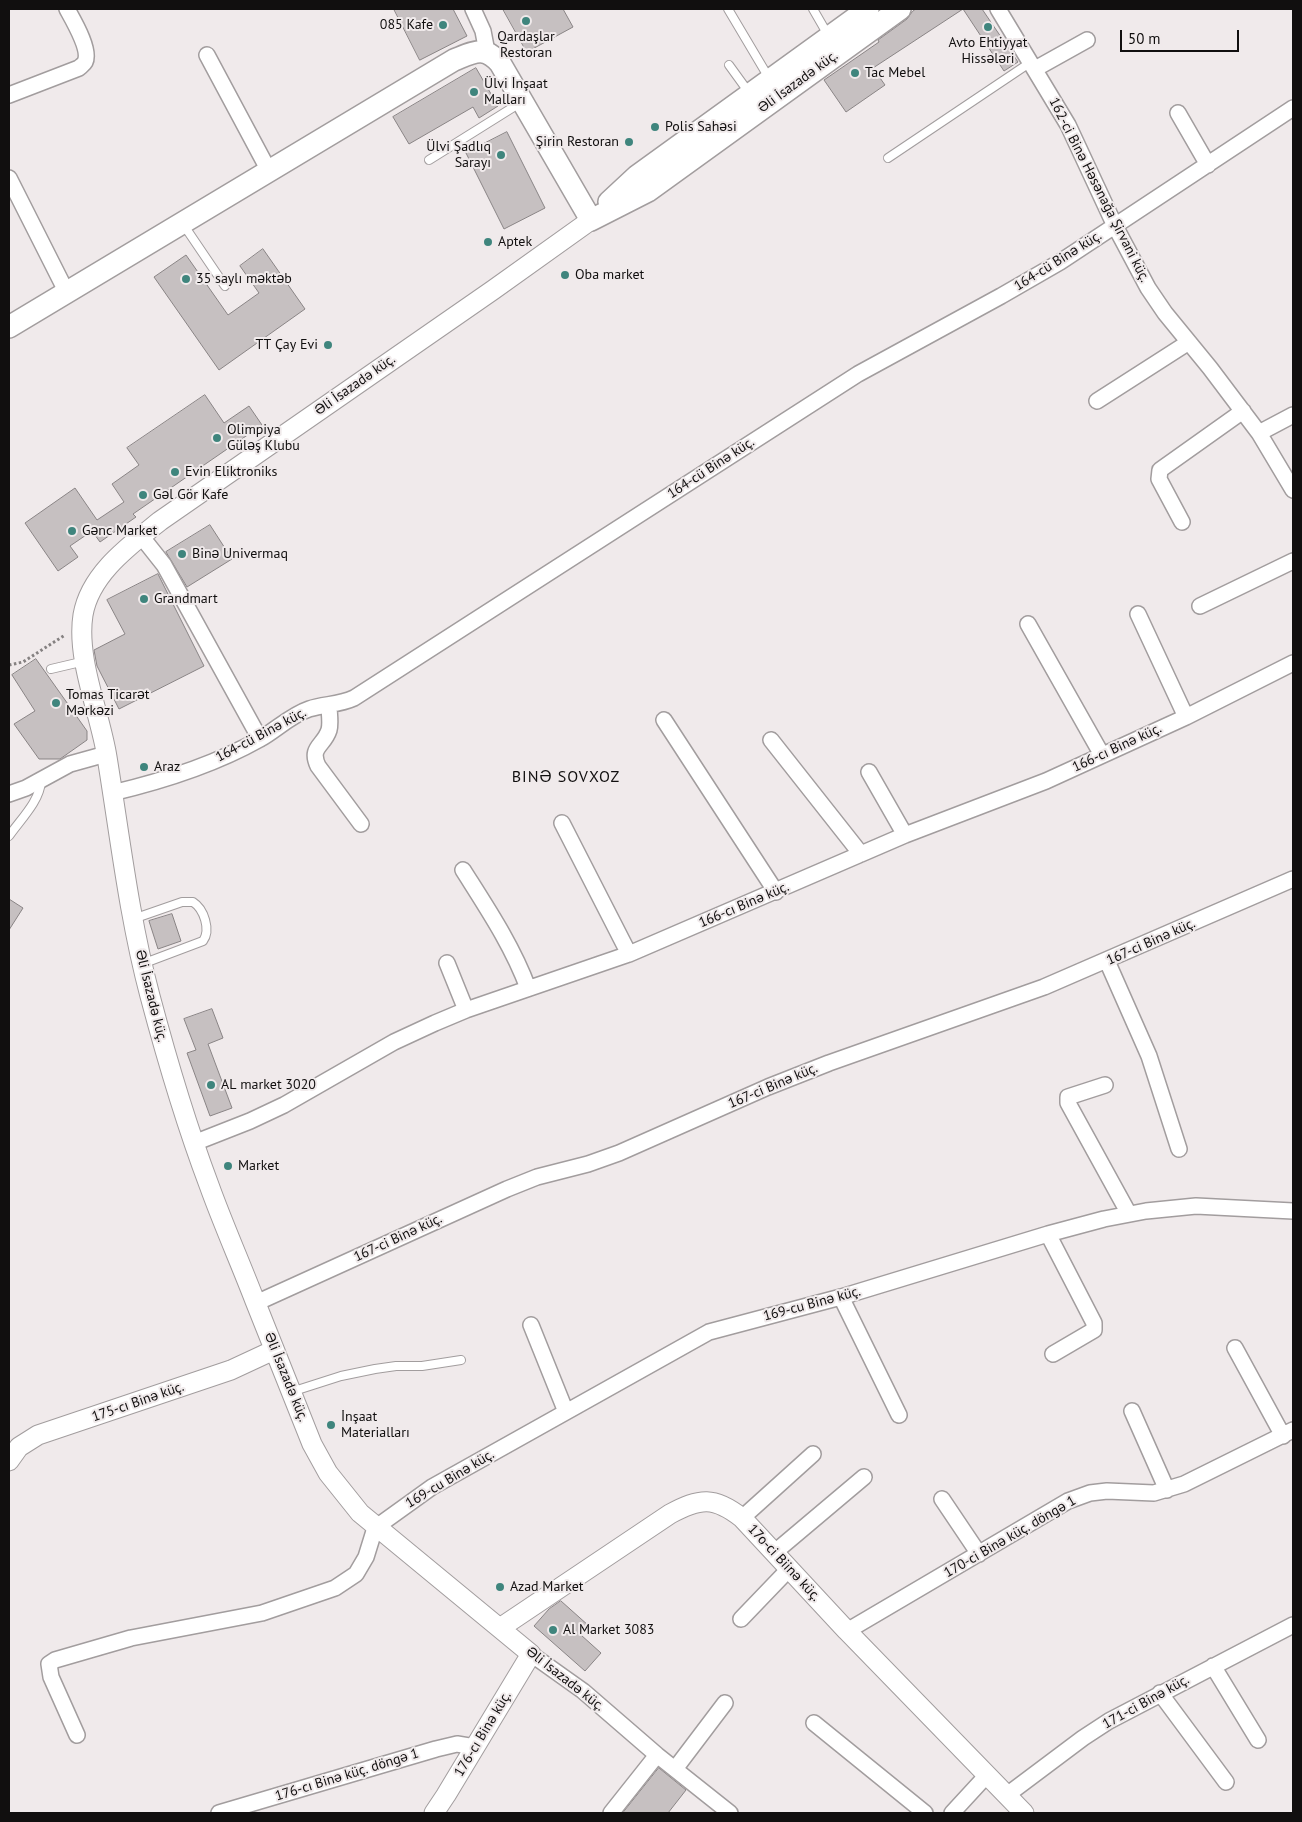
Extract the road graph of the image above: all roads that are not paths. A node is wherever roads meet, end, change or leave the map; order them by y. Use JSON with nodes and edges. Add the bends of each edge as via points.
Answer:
{"nodes":[{"id":1,"x":68,"y":9,"type":"edge"},
{"id":2,"x":473,"y":9,"type":"edge"},
{"id":3,"x":728,"y":9,"type":"edge"},
{"id":4,"x":813,"y":9,"type":"edge"},
{"id":5,"x":868,"y":9,"type":"edge"},
{"id":6,"x":900,"y":9,"type":"edge"},
{"id":7,"x":998,"y":9,"type":"edge"},
{"id":8,"x":829,"y":37,"type":"junction"},
{"id":9,"x":1087,"y":40,"type":"dead end"},
{"id":10,"x":487,"y":52,"type":"junction"},
{"id":11,"x":207,"y":55,"type":"dead end"},
{"id":12,"x":729,"y":65,"type":"dead end"},
{"id":13,"x":1033,"y":65,"type":"junction"},
{"id":14,"x":770,"y":80,"type":"junction"},
{"id":15,"x":750,"y":94,"type":"junction"},
{"id":16,"x":9,"y":96,"type":"edge"},
{"id":17,"x":522,"y":102,"type":"junction"},
{"id":18,"x":1293,"y":108,"type":"edge"},
{"id":19,"x":1178,"y":113,"type":"dead end"},
{"id":20,"x":888,"y":158,"type":"dead end"},
{"id":21,"x":429,"y":160,"type":"dead end"},
{"id":22,"x":1208,"y":165,"type":"junction"},
{"id":23,"x":269,"y":171,"type":"junction"},
{"id":24,"x":9,"y":178,"type":"edge"},
{"id":25,"x":643,"y":184,"type":"junction"},
{"id":26,"x":591,"y":220,"type":"junction"},
{"id":27,"x":183,"y":224,"type":"junction"},
{"id":28,"x":1115,"y":226,"type":"junction"},
{"id":29,"x":225,"y":286,"type":"dead end"},
{"id":30,"x":67,"y":293,"type":"junction"},
{"id":31,"x":9,"y":327,"type":"edge"},
{"id":32,"x":1189,"y":342,"type":"junction"},
{"id":33,"x":1097,"y":401,"type":"dead end"},
{"id":34,"x":1243,"y":411,"type":"junction"},
{"id":35,"x":1293,"y":415,"type":"edge"},
{"id":36,"x":1259,"y":433,"type":"junction"},
{"id":37,"x":1293,"y":490,"type":"edge"},
{"id":38,"x":1182,"y":522,"type":"dead end"},
{"id":39,"x":142,"y":536,"type":"junction"},
{"id":40,"x":1293,"y":561,"type":"edge"},
{"id":41,"x":1200,"y":606,"type":"dead end"},
{"id":42,"x":1138,"y":614,"type":"dead end"},
{"id":43,"x":1028,"y":624,"type":"dead end"},
{"id":44,"x":85,"y":661,"type":"junction"},
{"id":45,"x":1293,"y":663,"type":"edge"},
{"id":46,"x":51,"y":669,"type":"dead end"},
{"id":47,"x":329,"y":706,"type":"junction"},
{"id":48,"x":1186,"y":717,"type":"junction"},
{"id":49,"x":664,"y":720,"type":"dead end"},
{"id":50,"x":260,"y":739,"type":"junction"},
{"id":51,"x":771,"y":740,"type":"dead end"},
{"id":52,"x":106,"y":754,"type":"junction"},
{"id":53,"x":1102,"y":755,"type":"junction"},
{"id":54,"x":869,"y":772,"type":"dead end"},
{"id":55,"x":41,"y":781,"type":"junction"},
{"id":56,"x":112,"y":792,"type":"junction"},
{"id":57,"x":9,"y":794,"type":"edge"},
{"id":58,"x":562,"y":823,"type":"dead end"},
{"id":59,"x":361,"y":824,"type":"dead end"},
{"id":60,"x":905,"y":835,"type":"junction"},
{"id":61,"x":9,"y":836,"type":"edge"},
{"id":62,"x":861,"y":854,"type":"junction"},
{"id":63,"x":462,"y":870,"type":"dead end"},
{"id":64,"x":1293,"y":879,"type":"edge"},
{"id":65,"x":776,"y":892,"type":"junction"},
{"id":66,"x":132,"y":919,"type":"junction"},
{"id":67,"x":629,"y":954,"type":"junction"},
{"id":68,"x":1108,"y":960,"type":"junction"},
{"id":69,"x":448,"y":963,"type":"dead end"},
{"id":70,"x":142,"y":964,"type":"junction"},
{"id":71,"x":528,"y":988,"type":"junction"},
{"id":72,"x":466,"y":1010,"type":"junction"},
{"id":73,"x":1104,"y":1085,"type":"dead end"},
{"id":74,"x":194,"y":1143,"type":"junction"},
{"id":75,"x":1179,"y":1149,"type":"dead end"},
{"id":76,"x":1293,"y":1211,"type":"edge"},
{"id":77,"x":1129,"y":1214,"type":"junction"},
{"id":78,"x":1048,"y":1234,"type":"junction"},
{"id":79,"x":841,"y":1297,"type":"junction"},
{"id":80,"x":256,"y":1303,"type":"junction"},
{"id":81,"x":531,"y":1324,"type":"dead end"},
{"id":82,"x":1235,"y":1348,"type":"dead end"},
{"id":83,"x":274,"y":1350,"type":"junction"},
{"id":84,"x":1053,"y":1354,"type":"dead end"},
{"id":85,"x":461,"y":1360,"type":"dead end"},
{"id":86,"x":291,"y":1392,"type":"junction"},
{"id":87,"x":1132,"y":1411,"type":"dead end"},
{"id":88,"x":566,"y":1412,"type":"junction"},
{"id":89,"x":899,"y":1415,"type":"dead end"},
{"id":90,"x":1288,"y":1433,"type":"edge"},
{"id":91,"x":12,"y":1450,"type":"edge"},
{"id":92,"x":813,"y":1454,"type":"dead end"},
{"id":93,"x":864,"y":1477,"type":"dead end"},
{"id":94,"x":1167,"y":1490,"type":"junction"},
{"id":95,"x":942,"y":1499,"type":"dead end"},
{"id":96,"x":742,"y":1518,"type":"junction"},
{"id":97,"x":376,"y":1528,"type":"junction"},
{"id":98,"x":774,"y":1552,"type":"junction"},
{"id":99,"x":979,"y":1554,"type":"junction"},
{"id":100,"x":789,"y":1569,"type":"junction"},
{"id":101,"x":742,"y":1619,"type":"dead end"},
{"id":102,"x":500,"y":1628,"type":"junction"},
{"id":103,"x":847,"y":1631,"type":"junction"},
{"id":104,"x":1291,"y":1631,"type":"edge"},
{"id":105,"x":531,"y":1654,"type":"junction"},
{"id":106,"x":1213,"y":1666,"type":"junction"},
{"id":107,"x":1160,"y":1693,"type":"junction"},
{"id":108,"x":725,"y":1703,"type":"dead end"},
{"id":109,"x":814,"y":1723,"type":"dead end"},
{"id":110,"x":77,"y":1735,"type":"dead end"},
{"id":111,"x":1258,"y":1740,"type":"dead end"},
{"id":112,"x":475,"y":1747,"type":"junction"},
{"id":113,"x":657,"y":1755,"type":"junction"},
{"id":114,"x":675,"y":1769,"type":"junction"},
{"id":115,"x":987,"y":1775,"type":"junction"},
{"id":116,"x":1226,"y":1782,"type":"dead end"},
{"id":117,"x":1007,"y":1795,"type":"junction"},
{"id":118,"x":220,"y":1813,"type":"edge"},
{"id":119,"x":434,"y":1813,"type":"edge"},
{"id":120,"x":611,"y":1813,"type":"edge"},
{"id":121,"x":730,"y":1813,"type":"edge"},
{"id":122,"x":925,"y":1813,"type":"edge"},
{"id":123,"x":952,"y":1813,"type":"edge"},
{"id":124,"x":1024,"y":1813,"type":"edge"}],
"edges":[{"from":1,"to":16,"type":"street","via":[[85,47],[85,62],[80,68]]},
{"from":2,"to":10,"type":"street","via":[[484,32]]},
{"from":3,"to":14,"type":"lane"},
{"from":4,"to":8,"type":"lane"},
{"from":5,"to":8,"type":"main road","name":"Əli İsazadə küç."},
{"from":6,"to":25,"type":"main road","name":"Əli İsazadə küç."},
{"from":7,"to":13,"type":"street","name":"162-ci Binə Həsənağa Şirvani küç."},
{"from":8,"to":14,"type":"main road","name":"Əli İsazadə küç."},
{"from":9,"to":13,"type":"street"},
{"from":10,"to":17,"type":"main road","via":[[500,63]]},
{"from":10,"to":23,"type":"main road","via":[[454,60]]},
{"from":11,"to":23,"type":"street"},
{"from":12,"to":15,"type":"lane"},
{"from":13,"to":20,"type":"lane"},
{"from":13,"to":28,"type":"street","name":"162-ci Binə Həsənağa Şirvani küç.","via":[[1068,125]]},
{"from":14,"to":15,"type":"main road","name":"Əli İsazadə küç."},
{"from":15,"to":25,"type":"main road","name":"Əli İsazadə küç."},
{"from":17,"to":21,"type":"lane"},
{"from":17,"to":26,"type":"main road"},
{"from":18,"to":22,"type":"street","name":"164-cü Binə küç."},
{"from":19,"to":22,"type":"street"},
{"from":22,"to":28,"type":"street","name":"164-cü Binə küç."},
{"from":23,"to":27,"type":"main road"},
{"from":24,"to":30,"type":"street"},
{"from":25,"to":26,"type":"main road"},
{"from":26,"to":39,"type":"street","name":"Əli İsazadə küç."},
{"from":27,"to":29,"type":"lane"},
{"from":27,"to":30,"type":"main road"},
{"from":28,"to":32,"type":"street","name":"162-ci Binə Həsənağa Şirvani küç.","via":[[1148,288]]},
{"from":28,"to":47,"type":"street","name":"164-cü Binə küç.","via":[[1009,292],[858,374],[354,698]]},
{"from":30,"to":31,"type":"main road"},
{"from":32,"to":33,"type":"street"},
{"from":32,"to":34,"type":"street","name":"162-ci Binə Həsənağa Şirvani küç."},
{"from":34,"to":36,"type":"street","name":"162-ci Binə Həsənağa Şirvani küç."},
{"from":34,"to":38,"type":"street","via":[[1160,470],[1159,479]]},
{"from":35,"to":36,"type":"street"},
{"from":36,"to":37,"type":"street","name":"162-ci Binə Həsənağa Şirvani küç."},
{"from":39,"to":44,"type":"street","name":"Əli İsazadə küç.","via":[[122,552],[96,582],[88,598],[82,624]]},
{"from":39,"to":50,"type":"street","via":[[164,565]]},
{"from":40,"to":41,"type":"street"},
{"from":42,"to":48,"type":"street"},
{"from":43,"to":53,"type":"street"},
{"from":44,"to":46,"type":"lane"},
{"from":44,"to":52,"type":"street","name":"Əli İsazadə küç."},
{"from":45,"to":48,"type":"street","name":"166-cı Binə küç."},
{"from":47,"to":50,"type":"street","name":"164-cü Binə küç.","via":[[309,709]]},
{"from":47,"to":59,"type":"street","via":[[328,732],[314,758]]},
{"from":48,"to":53,"type":"street","name":"166-cı Binə küç."},
{"from":49,"to":65,"type":"street"},
{"from":50,"to":56,"type":"street","name":"164-cü Binə küç.","via":[[187,771]]},
{"from":51,"to":62,"type":"street"},
{"from":52,"to":55,"type":"street","via":[[70,764]]},
{"from":52,"to":56,"type":"street","name":"Əli İsazadə küç."},
{"from":53,"to":60,"type":"street","name":"166-cı Binə küç.","via":[[1046,781]]},
{"from":54,"to":60,"type":"street"},
{"from":55,"to":57,"type":"street"},
{"from":55,"to":61,"type":"lane","via":[[37,797]]},
{"from":56,"to":66,"type":"street","name":"Əli İsazadə küç."},
{"from":58,"to":67,"type":"street"},
{"from":60,"to":62,"type":"street","name":"166-cı Binə küç."},
{"from":62,"to":65,"type":"street","name":"166-cı Binə küç."},
{"from":63,"to":71,"type":"street","via":[[504,935],[519,962]]},
{"from":64,"to":68,"type":"street","name":"167-ci Binə küç."},
{"from":65,"to":67,"type":"street","name":"166-cı Binə küç."},
{"from":66,"to":70,"type":"street","name":"Əli İsazadə küç."},
{"from":66,"to":70,"type":"lane","via":[[182,902],[193,902],[200,909],[207,929],[202,941]]},
{"from":67,"to":71,"type":"street","name":"166-cı Binə küç."},
{"from":68,"to":75,"type":"street","via":[[1149,1056]]},
{"from":68,"to":80,"type":"street","name":"167-ci Binə küç.","via":[[1044,987],[828,1063],[619,1153],[537,1177]]},
{"from":69,"to":72,"type":"street"},
{"from":70,"to":74,"type":"street","name":"Əli İsazadə küç."},
{"from":71,"to":72,"type":"street","name":"166-cı Binə küç."},
{"from":72,"to":74,"type":"street","name":"166-cı Binə küç.","via":[[394,1042],[275,1109]]},
{"from":73,"to":77,"type":"street","via":[[1068,1097],[1068,1103]]},
{"from":74,"to":80,"type":"street","name":"Əli İsazadə küç."},
{"from":76,"to":77,"type":"street","name":"169-cu Binə küç.","via":[[1196,1206]]},
{"from":77,"to":78,"type":"street","name":"169-cu Binə küç."},
{"from":78,"to":79,"type":"street","name":"169-cu Binə küç."},
{"from":78,"to":84,"type":"street","via":[[1094,1323],[1094,1330]]},
{"from":79,"to":88,"type":"street","name":"169-cu Binə küç.","via":[[709,1332]]},
{"from":79,"to":89,"type":"street"},
{"from":80,"to":83,"type":"street","name":"Əli İsazadə küç."},
{"from":81,"to":88,"type":"street"},
{"from":82,"to":90,"type":"street"},
{"from":83,"to":86,"type":"street","name":"Əli İsazadə küç."},
{"from":83,"to":91,"type":"street","name":"175-cı Binə küç.","via":[[231,1370],[38,1435]]},
{"from":85,"to":86,"type":"lane","via":[[376,1369]]},
{"from":86,"to":97,"type":"street","name":"Əli İsazadə küç.","via":[[312,1444],[328,1473]]},
{"from":87,"to":94,"type":"street"},
{"from":88,"to":97,"type":"street","name":"169-cu Binə küç.","via":[[432,1487]]},
{"from":90,"to":94,"type":"street","name":"170-ci Binə küç. döngə 1"},
{"from":92,"to":96,"type":"street"},
{"from":93,"to":98,"type":"street"},
{"from":94,"to":99,"type":"street","name":"170-ci Binə küç. döngə 1","via":[[1090,1493],[1068,1501]]},
{"from":95,"to":99,"type":"street"},
{"from":96,"to":98,"type":"street","name":"17o-ci Biinə küç."},
{"from":96,"to":102,"type":"street","name":"17o-ci Biinə küç.","via":[[719,1503],[701,1501],[687,1505]]},
{"from":97,"to":102,"type":"street","name":"Əli İsazadə küç."},
{"from":97,"to":110,"type":"street","via":[[356,1574],[335,1588],[262,1613],[131,1638],[49,1664],[51,1677]]},
{"from":98,"to":100,"type":"street","name":"17o-ci Biinə küç."},
{"from":99,"to":103,"type":"street","name":"170-ci Binə küç. döngə 1"},
{"from":100,"to":101,"type":"street"},
{"from":100,"to":103,"type":"street","name":"17o-ci Biinə küç."},
{"from":102,"to":105,"type":"street","name":"Əli İsazadə küç."},
{"from":103,"to":115,"type":"street","name":"17o-ci Biinə küç."},
{"from":104,"to":106,"type":"street","name":"171-ci Binə küç."},
{"from":105,"to":112,"type":"street","name":"176-cı Binə küç."},
{"from":105,"to":113,"type":"street","name":"Əli İsazadə küç.","via":[[583,1691]]},
{"from":106,"to":107,"type":"street","name":"171-ci Binə küç."},
{"from":106,"to":111,"type":"street"},
{"from":107,"to":116,"type":"street"},
{"from":107,"to":117,"type":"street","name":"171-ci Binə küç.","via":[[1083,1738]]},
{"from":108,"to":114,"type":"street"},
{"from":109,"to":122,"type":"street"},
{"from":112,"to":118,"type":"street","name":"176-cı Binə küç. döngə 1","via":[[457,1744],[436,1749]]},
{"from":112,"to":119,"type":"street","name":"176-cı Binə küç."},
{"from":113,"to":114,"type":"street","name":"Əli İsazadə küç."},
{"from":113,"to":120,"type":"street"},
{"from":114,"to":121,"type":"street","name":"Əli İsazadə küç."},
{"from":115,"to":117,"type":"street","name":"17o-ci Biinə küç."},
{"from":115,"to":123,"type":"street"},
{"from":117,"to":124,"type":"street","name":"17o-ci Biinə küç."}]}
